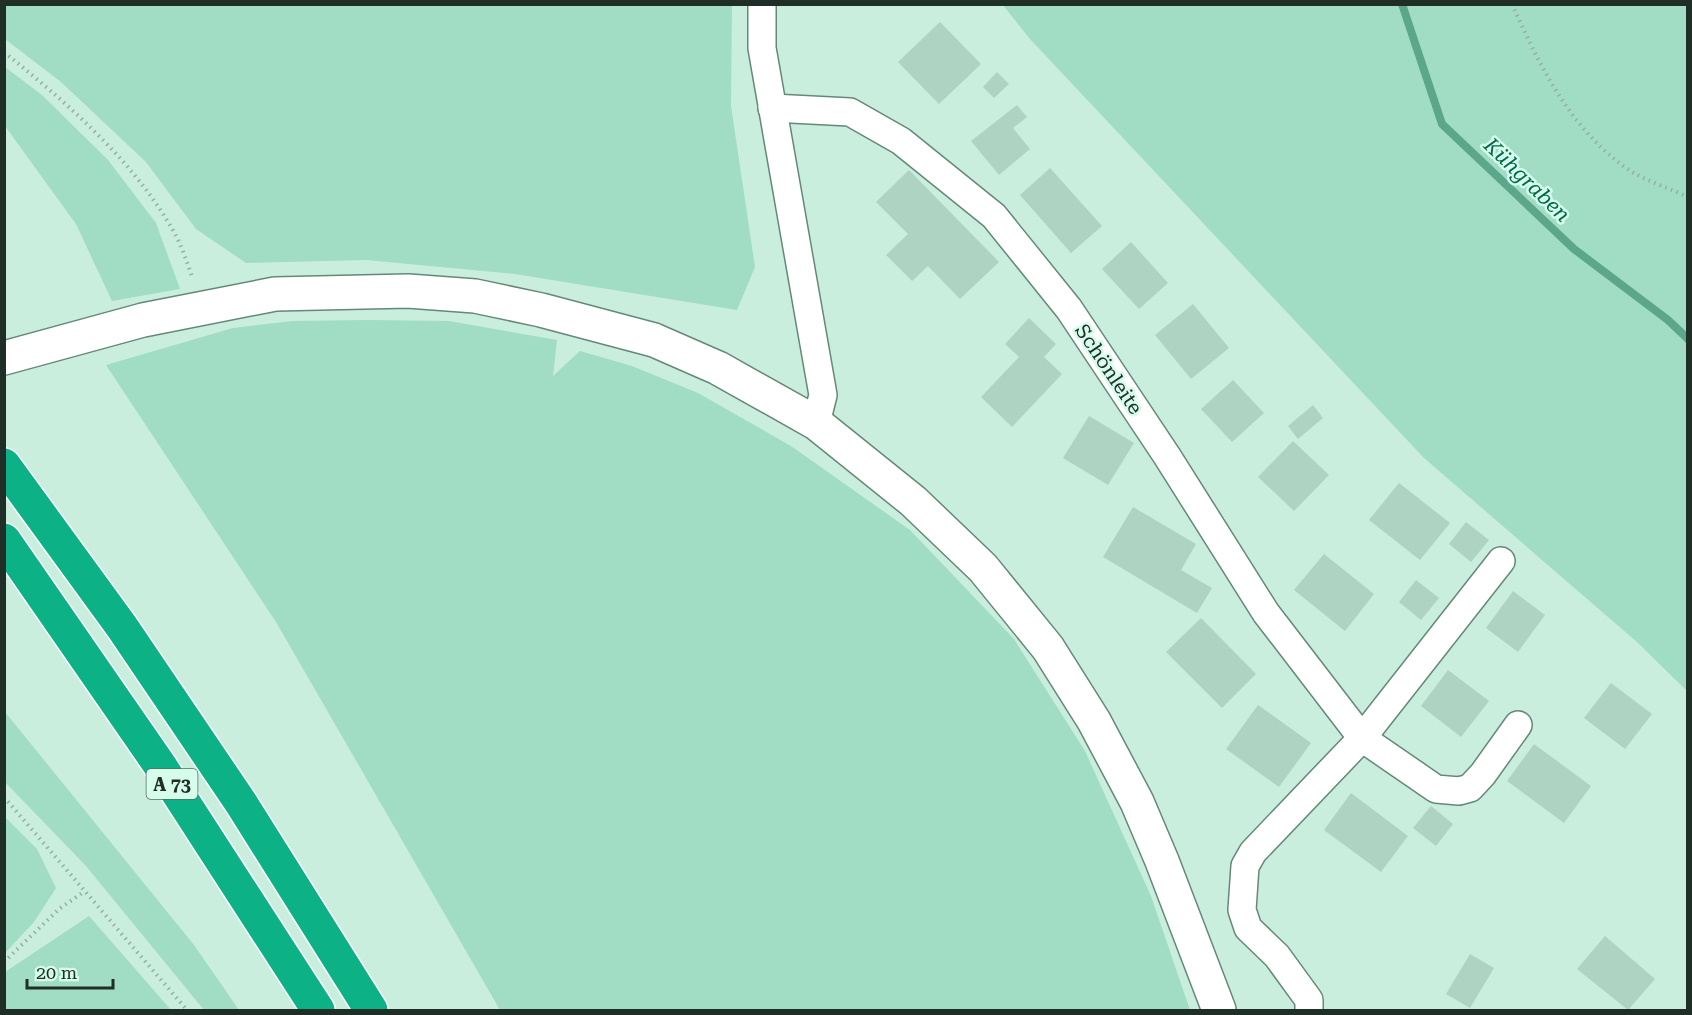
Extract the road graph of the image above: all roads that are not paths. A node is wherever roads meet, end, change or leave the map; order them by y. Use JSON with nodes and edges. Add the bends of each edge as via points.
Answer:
{"nodes":[{"id":1,"x":762,"y":4,"type":"edge"},
{"id":2,"x":772,"y":108,"type":"junction"},
{"id":3,"x":4,"y":358,"type":"edge"},
{"id":4,"x":816,"y":423,"type":"junction"},
{"id":5,"x":4,"y":465,"type":"edge"},
{"id":6,"x":4,"y":540,"type":"edge"},
{"id":7,"x":1501,"y":561,"type":"dead end"},
{"id":8,"x":1518,"y":725,"type":"dead end"},
{"id":9,"x":1362,"y":738,"type":"junction"},
{"id":10,"x":318,"y":1011,"type":"edge"},
{"id":11,"x":371,"y":1011,"type":"edge"},
{"id":12,"x":1219,"y":1011,"type":"edge"},
{"id":13,"x":1309,"y":1011,"type":"edge"}],
"edges":[{"from":1,"to":2,"type":"street","via":[[762,48]]},
{"from":2,"to":4,"type":"street","via":[[823,395]]},
{"from":2,"to":9,"type":"street","name":"Schönleite","via":[[850,112],[901,141],[994,216],[1069,309],[1266,613]]},
{"from":3,"to":4,"type":"street","via":[[143,320],[275,294],[408,291],[475,297],[551,312],[654,340],[718,368]]},
{"from":4,"to":12,"type":"street","via":[[913,501],[983,568],[1048,648],[1094,721],[1137,802]]},
{"from":5,"to":11,"type":"highway","number":"A 73","via":[[122,627],[241,803]]},
{"from":6,"to":10,"type":"highway","number":"A 73","via":[[161,767]]},
{"from":7,"to":9,"type":"street"},
{"from":8,"to":9,"type":"street","name":"Schönleite","via":[[1483,774],[1470,788],[1459,791],[1436,789]]},
{"from":9,"to":13,"type":"street","via":[[1253,852],[1245,866],[1242,910],[1248,928],[1277,956],[1309,1000]]}]}
